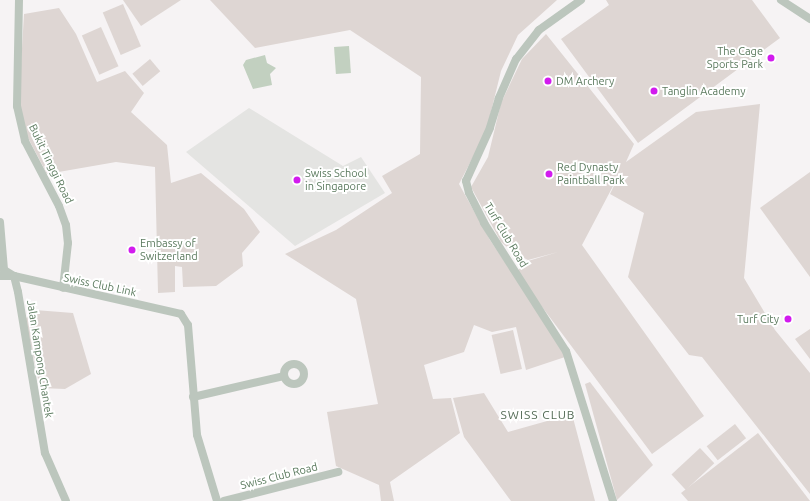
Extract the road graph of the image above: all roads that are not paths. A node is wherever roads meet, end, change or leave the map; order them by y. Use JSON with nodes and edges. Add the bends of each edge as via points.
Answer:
{"nodes":[{"id":1,"x":19,"y":0,"type":"edge"},
{"id":2,"x":581,"y":0,"type":"edge"},
{"id":3,"x":782,"y":0,"type":"edge"},
{"id":4,"x":810,"y":19,"type":"edge"},
{"id":5,"x":0,"y":222,"type":"edge"},
{"id":6,"x":0,"y":276,"type":"edge"},
{"id":7,"x":14,"y":276,"type":"junction"},
{"id":8,"x":63,"y":288,"type":"junction"},
{"id":9,"x":284,"y":376,"type":"dead end"},
{"id":10,"x":193,"y":396,"type":"junction"},
{"id":11,"x":338,"y":472,"type":"dead end"},
{"id":12,"x":66,"y":501,"type":"edge"},
{"id":13,"x":218,"y":501,"type":"edge"},
{"id":14,"x":224,"y":501,"type":"edge"},
{"id":15,"x":613,"y":501,"type":"edge"}],
"edges":[{"from":1,"to":8,"type":"street","name":"Bukit Tinggi Road","via":[[16,106],[25,141],[60,206],[66,225],[68,243]]},
{"from":2,"to":15,"type":"street","name":"Turf Club Road","via":[[539,30],[516,59],[499,98],[490,128],[466,181],[468,193],[484,223],[566,351]]},
{"from":3,"to":4,"type":"street"},
{"from":5,"to":7,"type":"street","name":"Jalan Kampong Chantek","via":[[4,270]]},
{"from":6,"to":7,"type":"street","name":"Swiss Club Link"},
{"from":7,"to":8,"type":"street","name":"Swiss Club Link"},
{"from":7,"to":12,"type":"street","name":"Jalan Kampong Chantek","via":[[45,453]]},
{"from":8,"to":10,"type":"street","name":"Swiss Club Link","via":[[181,314],[188,325]]},
{"from":9,"to":10,"type":"street"},
{"from":10,"to":13,"type":"street","via":[[197,435]]},
{"from":11,"to":14,"type":"street","name":"Swiss Club Road"}]}
